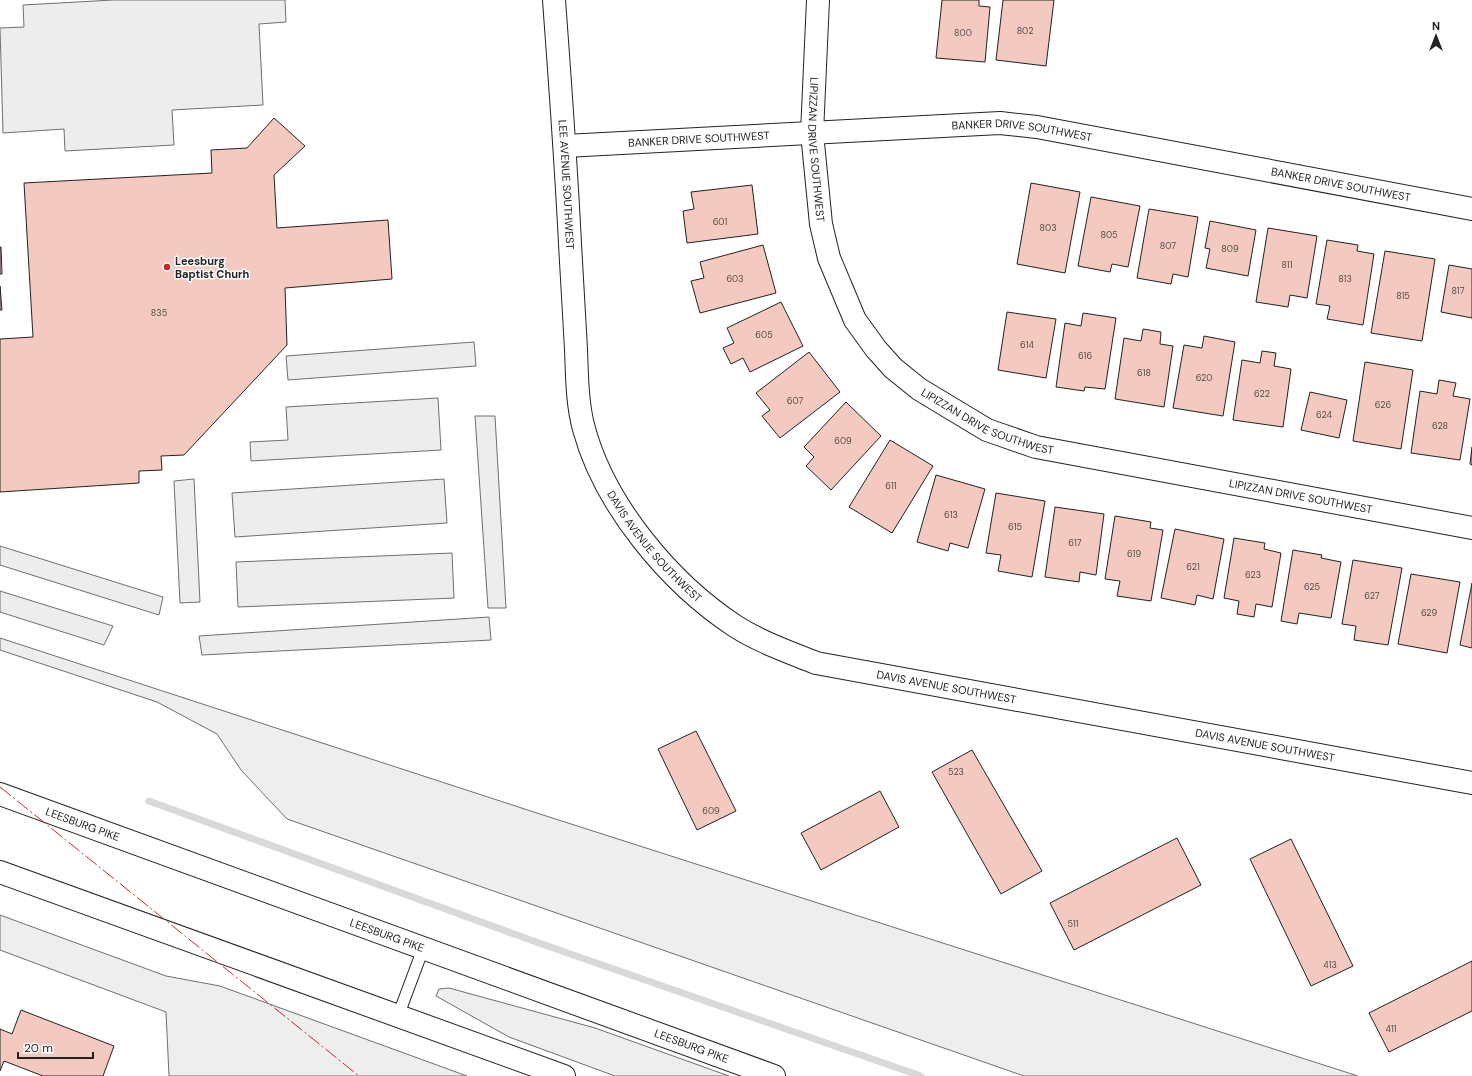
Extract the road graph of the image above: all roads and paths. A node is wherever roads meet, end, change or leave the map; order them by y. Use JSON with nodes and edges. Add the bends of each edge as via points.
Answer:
{"nodes":[{"id":1,"x":554,"y":0,"type":"edge"},
{"id":2,"x":818,"y":0,"type":"edge"},
{"id":3,"x":812,"y":133,"type":"junction"},
{"id":4,"x":565,"y":146,"type":"junction"},
{"id":5,"x":1472,"y":209,"type":"edge"},
{"id":6,"x":577,"y":370,"type":"joint"},
{"id":7,"x":1472,"y":528,"type":"edge"},
{"id":8,"x":1472,"y":783,"type":"edge"},
{"id":9,"x":0,"y":794,"type":"edge"},
{"id":10,"x":0,"y":872,"type":"edge"},
{"id":11,"x":423,"y":949,"type":"junction"},
{"id":12,"x":398,"y":1016,"type":"junction"},
{"id":13,"x":564,"y":1076,"type":"edge"},
{"id":14,"x":774,"y":1076,"type":"edge"}],
"edges":[{"from":1,"to":4,"type":"main road","name":"LEE AVENUE SOUTHWEST"},
{"from":2,"to":3,"type":"main road","name":"LIPIZZAN DRIVE SOUTHWEST"},
{"from":3,"to":4,"type":"main road","name":"BANKER DRIVE SOUTHWEST"},
{"from":3,"to":5,"type":"main road","name":"BANKER DRIVE SOUTHWEST","via":[[1000,123],[1037,127]]},
{"from":3,"to":7,"type":"main road","name":"LIPIZZAN DRIVE SOUTHWEST","via":[[820,224],[829,258],[855,320],[893,368],[919,389],[981,427],[1036,447]]},
{"from":4,"to":6,"type":"main road","name":"LEE AVENUE SOUTHWEST"},
{"from":6,"to":8,"type":"main road","name":"DAVIS AVENUE SOUTHWEST","via":[[584,428],[590,447],[615,500],[634,529],[664,565],[703,602],[736,627],[773,647],[816,663]]},
{"from":9,"to":11,"type":"main road","name":"LEESBURG PIKE"},
{"from":10,"to":12,"type":"main road"},
{"from":11,"to":12,"type":"lane"},
{"from":11,"to":14,"type":"main road","name":"LEESBURG PIKE"},
{"from":12,"to":13,"type":"main road"}]}
